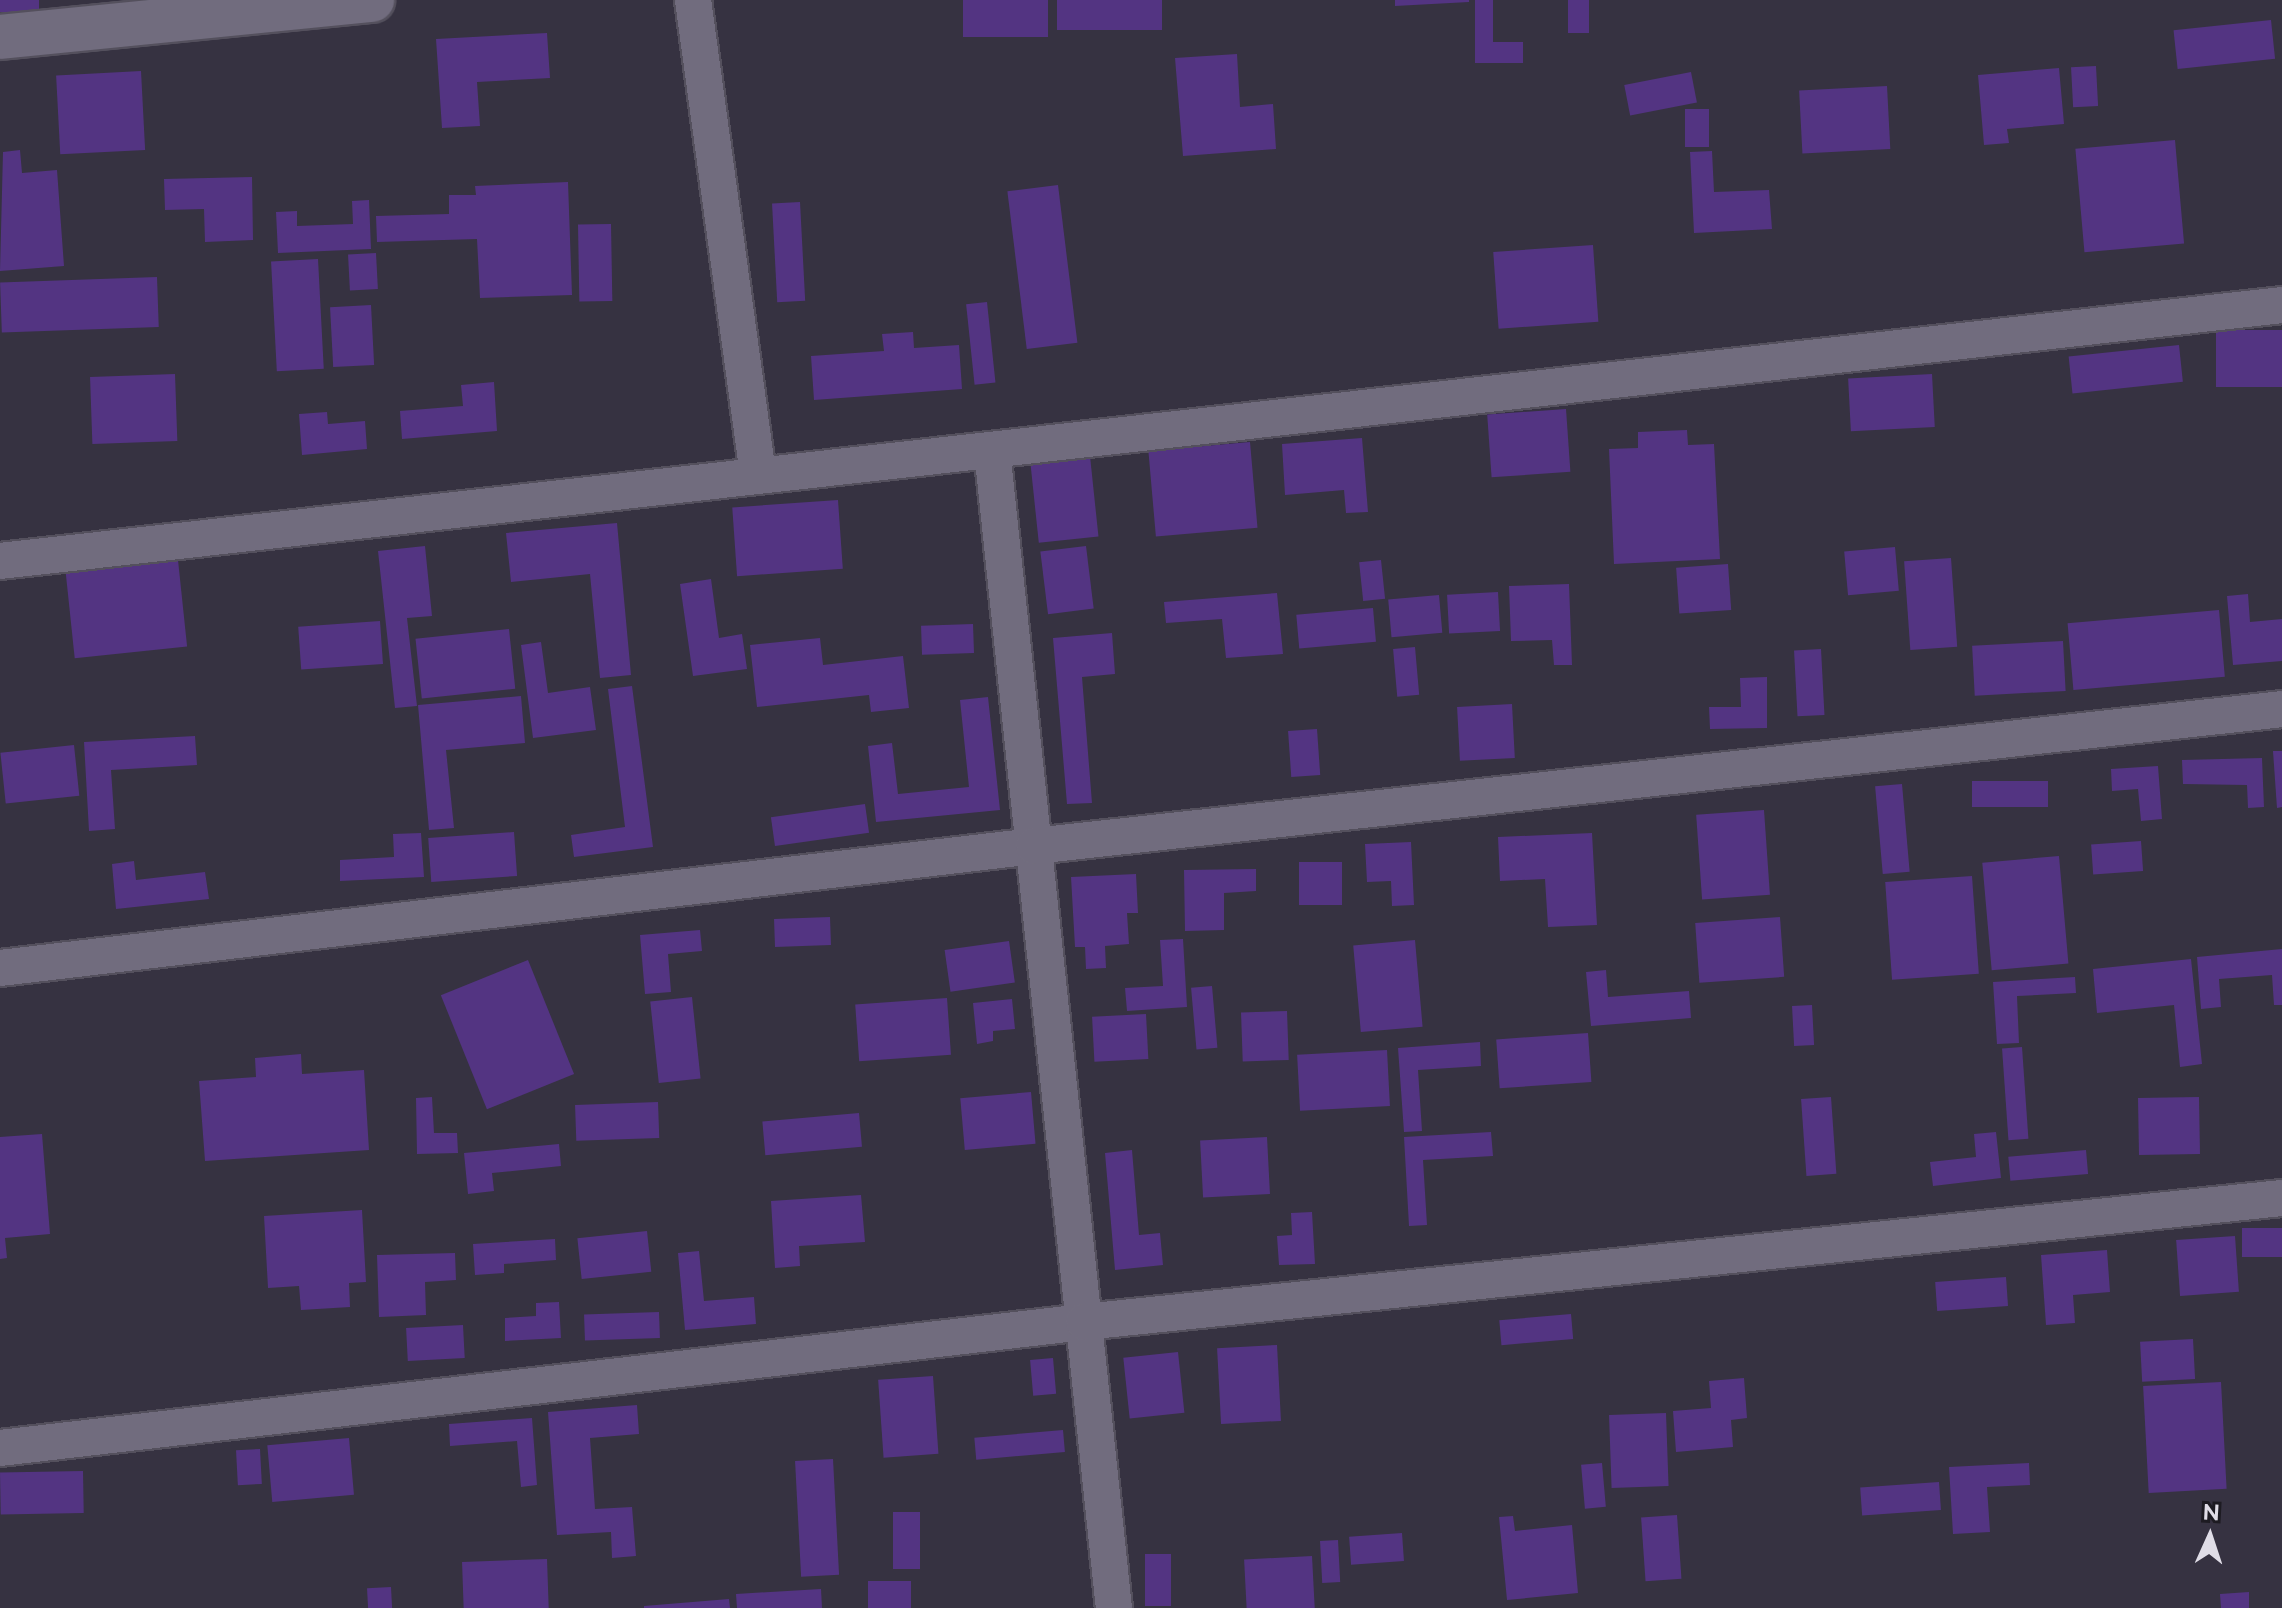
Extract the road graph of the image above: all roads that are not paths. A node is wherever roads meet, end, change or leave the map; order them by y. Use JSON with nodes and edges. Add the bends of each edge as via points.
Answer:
{"nodes":[{"id":1,"x":372,"y":0,"type":"edge"},
{"id":2,"x":693,"y":0,"type":"edge"},
{"id":3,"x":0,"y":37,"type":"edge"},
{"id":4,"x":2282,"y":305,"type":"edge"},
{"id":5,"x":992,"y":450,"type":"junction"},
{"id":6,"x":758,"y":476,"type":"junction"},
{"id":7,"x":0,"y":561,"type":"edge"},
{"id":8,"x":2282,"y":709,"type":"edge"},
{"id":9,"x":1034,"y":846,"type":"junction"},
{"id":10,"x":0,"y":968,"type":"edge"},
{"id":11,"x":2282,"y":1198,"type":"edge"},
{"id":12,"x":1084,"y":1322,"type":"junction"},
{"id":13,"x":0,"y":1448,"type":"edge"},
{"id":14,"x":1114,"y":1608,"type":"edge"}],
"edges":[{"from":1,"to":3,"type":"main road"},
{"from":2,"to":6,"type":"street"},
{"from":4,"to":5,"type":"street"},
{"from":5,"to":6,"type":"street"},
{"from":5,"to":9,"type":"street"},
{"from":6,"to":7,"type":"street"},
{"from":8,"to":9,"type":"street"},
{"from":9,"to":10,"type":"street"},
{"from":9,"to":12,"type":"street"},
{"from":11,"to":12,"type":"street"},
{"from":12,"to":13,"type":"street"},
{"from":12,"to":14,"type":"street"}]}
